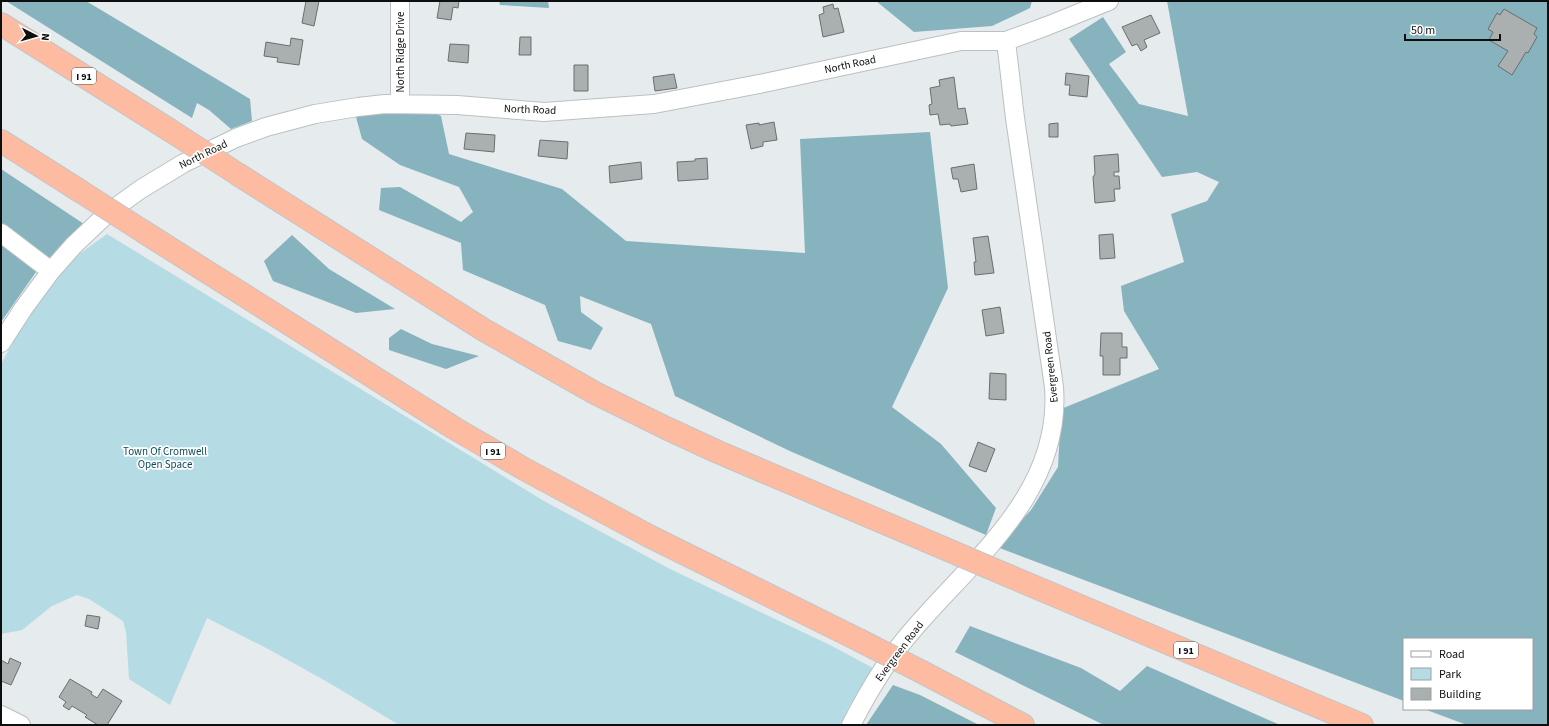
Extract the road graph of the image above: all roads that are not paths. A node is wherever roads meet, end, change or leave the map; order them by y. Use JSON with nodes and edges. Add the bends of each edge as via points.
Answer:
{"nodes":[{"id":1,"x":400,"y":1,"type":"edge"},
{"id":2,"x":1109,"y":1,"type":"edge"},
{"id":3,"x":1,"y":24,"type":"edge"},
{"id":4,"x":1006,"y":41,"type":"junction"},
{"id":5,"x":400,"y":103,"type":"junction"},
{"id":6,"x":1,"y":141,"type":"edge"},
{"id":7,"x":1,"y":233,"type":"edge"},
{"id":8,"x":51,"y":271,"type":"junction"},
{"id":9,"x":1,"y":343,"type":"edge"},
{"id":10,"x":1,"y":715,"type":"edge"},
{"id":11,"x":21,"y":725,"type":"edge"},
{"id":12,"x":851,"y":725,"type":"edge"},
{"id":13,"x":1023,"y":725,"type":"edge"},
{"id":14,"x":1362,"y":725,"type":"edge"}],
"edges":[{"from":1,"to":5,"type":"street","name":"North Ridge Drive"},
{"from":2,"to":4,"type":"street","name":"North Road"},
{"from":3,"to":14,"type":"highway","number":"I 91","bridge":true,"via":[[484,330],[583,387],[718,452]]},
{"from":4,"to":5,"type":"street","name":"North Road","via":[[961,41],[654,104],[544,112]]},
{"from":4,"to":12,"type":"street","name":"Evergreen Road","via":[[1054,387],[1054,418],[1050,442],[1040,468],[1019,508],[985,552],[904,640],[876,680]]},
{"from":5,"to":8,"type":"street","name":"North Road","via":[[338,109],[290,120],[212,149],[171,170],[120,203],[74,245]]},
{"from":6,"to":13,"type":"highway","number":"I 91","bridge":true,"via":[[454,428],[519,466],[662,543],[859,640]]},
{"from":7,"to":8,"type":"street"},
{"from":8,"to":9,"type":"street","name":"North Road"},
{"from":10,"to":11,"type":"street"}]}
